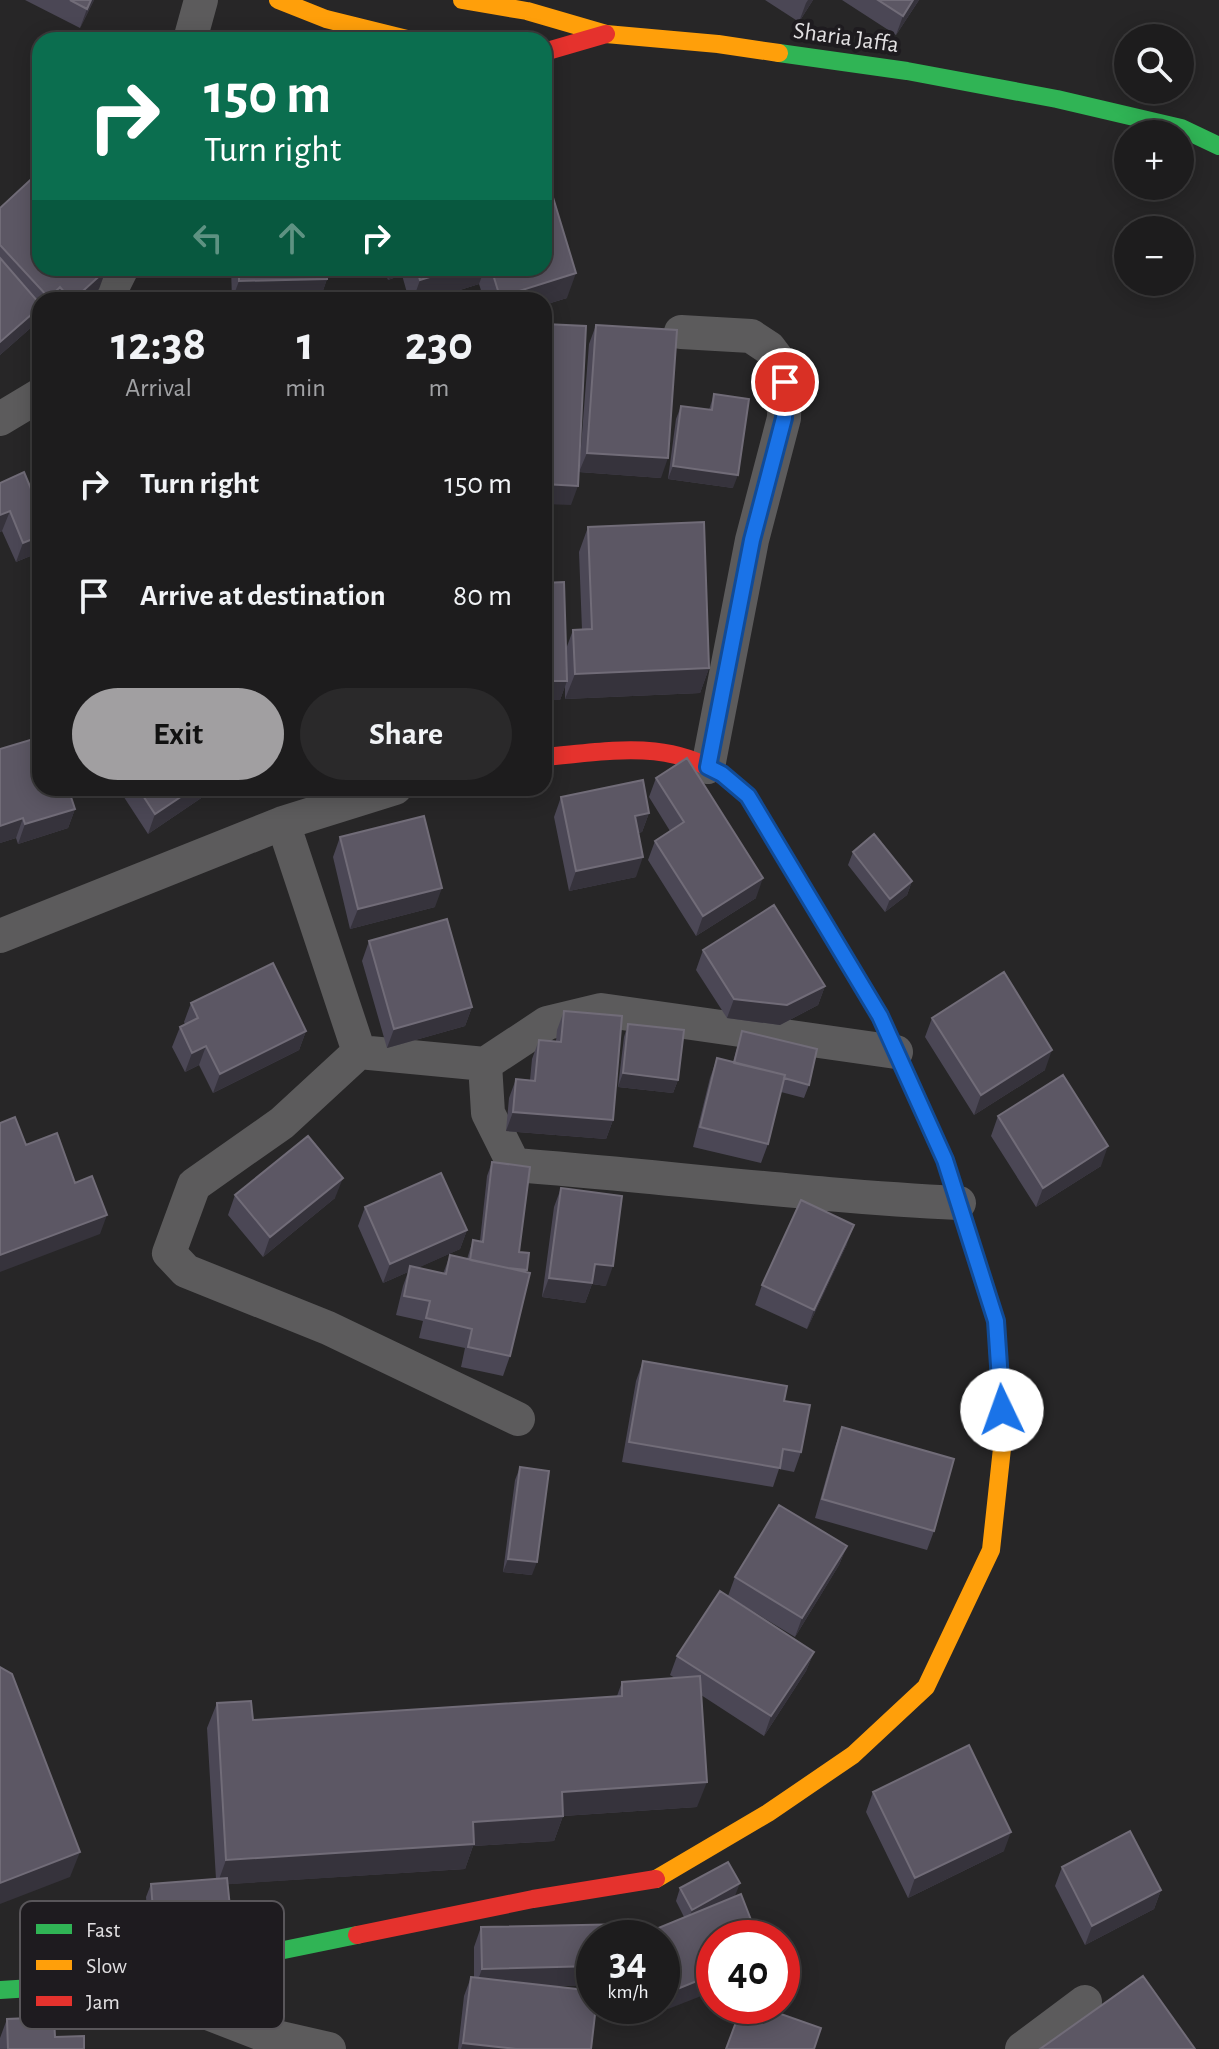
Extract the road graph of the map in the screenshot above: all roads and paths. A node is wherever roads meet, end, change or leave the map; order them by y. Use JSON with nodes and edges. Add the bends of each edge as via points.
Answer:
{"nodes":[{"id":1,"x":201,"y":0,"type":"edge"},
{"id":2,"x":278,"y":0,"type":"edge"},
{"id":3,"x":462,"y":0,"type":"edge"},
{"id":4,"x":192,"y":32,"type":"edge"},
{"id":5,"x":379,"y":32,"type":"edge"},
{"id":6,"x":606,"y":34,"type":"junction"},
{"id":7,"x":552,"y":50,"type":"edge"},
{"id":8,"x":1219,"y":146,"type":"edge"},
{"id":9,"x":681,"y":332,"type":"dead end"},
{"id":10,"x":32,"y":400,"type":"edge"},
{"id":11,"x":0,"y":419,"type":"edge"},
{"id":12,"x":552,"y":756,"type":"edge"},
{"id":13,"x":708,"y":767,"type":"junction"},
{"id":14,"x":342,"y":796,"type":"edge"},
{"id":15,"x":315,"y":800,"type":"edge"},
{"id":16,"x":283,"y":823,"type":"junction"},
{"id":17,"x":0,"y":936,"type":"edge"},
{"id":18,"x":359,"y":1052,"type":"junction"},
{"id":19,"x":896,"y":1052,"type":"junction"},
{"id":20,"x":485,"y":1064,"type":"junction"},
{"id":21,"x":959,"y":1203,"type":"junction"},
{"id":22,"x":518,"y":1419,"type":"dead end"},
{"id":23,"x":284,"y":1950,"type":"edge"},
{"id":24,"x":20,"y":1989,"type":"edge"},
{"id":25,"x":0,"y":1990,"type":"edge"},
{"id":26,"x":1085,"y":2002,"type":"dead end"},
{"id":27,"x":249,"y":2029,"type":"edge"},
{"id":28,"x":329,"y":2049,"type":"edge"},
{"id":29,"x":1022,"y":2049,"type":"edge"}],
"edges":[{"from":1,"to":4,"type":"street"},
{"from":2,"to":5,"type":"street"},
{"from":3,"to":6,"type":"street","name":"Sharia Jaffa","via":[[527,11]]},
{"from":6,"to":7,"type":"street"},
{"from":6,"to":8,"type":"street","name":"Sharia Jaffa","via":[[718,44],[937,77],[1181,128]]},
{"from":9,"to":13,"type":"street","via":[[751,336],[778,360],[785,382],[784,418],[752,540]]},
{"from":10,"to":11,"type":"street"},
{"from":12,"to":13,"type":"street","via":[[634,751],[687,756]]},
{"from":13,"to":19,"type":"street","via":[[748,796],[880,1016]]},
{"from":14,"to":15,"type":"street"},
{"from":15,"to":16,"type":"street"},
{"from":16,"to":17,"type":"street"},
{"from":16,"to":18,"type":"street"},
{"from":18,"to":20,"type":"street"},
{"from":18,"to":22,"type":"street","via":[[282,1123],[194,1185],[169,1253],[186,1271],[328,1328]]},
{"from":19,"to":20,"type":"street","via":[[601,1010],[547,1023]]},
{"from":19,"to":21,"type":"street"},
{"from":20,"to":21,"type":"street","via":[[488,1113],[514,1165],[850,1198]]},
{"from":21,"to":23,"type":"street","via":[[996,1321],[1003,1439],[991,1550],[926,1687],[853,1755],[659,1879]]},
{"from":24,"to":25,"type":"street"},
{"from":26,"to":29,"type":"street"},
{"from":27,"to":28,"type":"street"}]}
